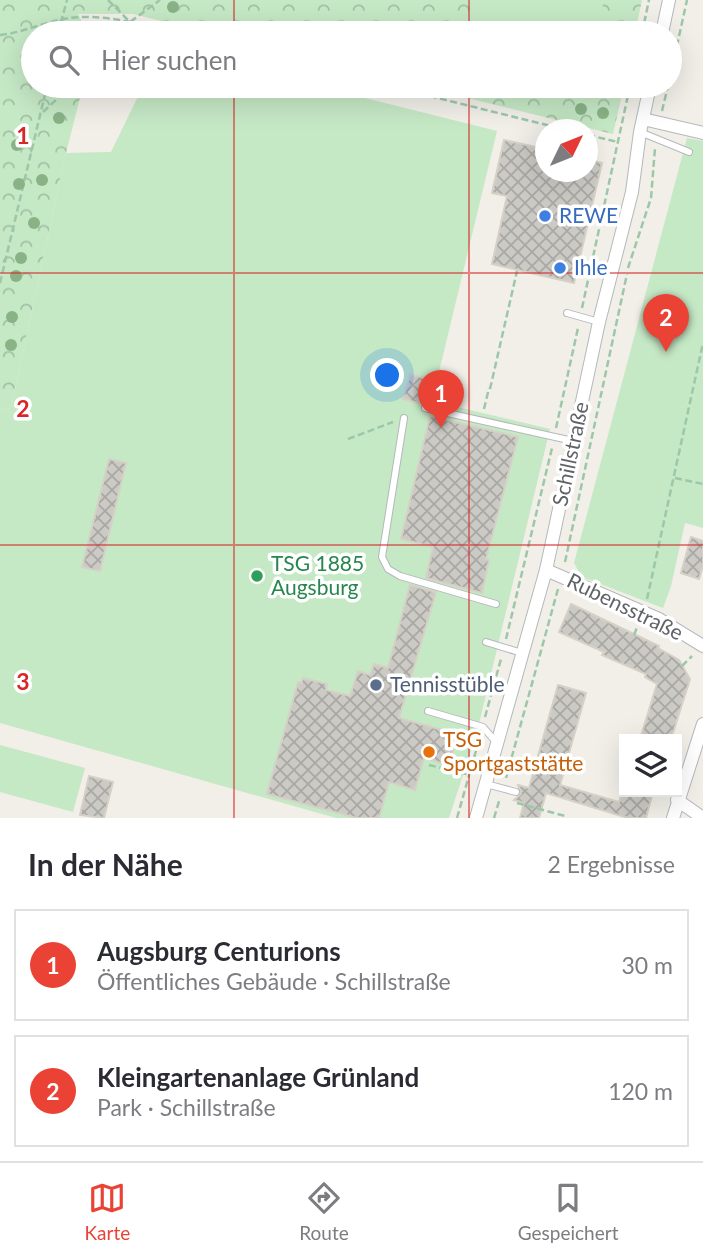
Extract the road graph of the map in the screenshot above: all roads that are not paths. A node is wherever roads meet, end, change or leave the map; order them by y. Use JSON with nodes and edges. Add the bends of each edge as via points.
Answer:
{"nodes":[{"id":1,"x":669,"y":0,"type":"edge"},
{"id":2,"x":665,"y":21,"type":"edge"},
{"id":3,"x":647,"y":98,"type":"edge"},
{"id":4,"x":643,"y":119,"type":"junction"},
{"id":5,"x":640,"y":132,"type":"junction"},
{"id":6,"x":703,"y":133,"type":"edge"},
{"id":7,"x":689,"y":152,"type":"dead end"},
{"id":8,"x":567,"y":313,"type":"dead end"},
{"id":9,"x":599,"y":322,"type":"junction"},
{"id":10,"x":425,"y":408,"type":"dead end"},
{"id":11,"x":404,"y":418,"type":"road end"},
{"id":12,"x":575,"y":442,"type":"junction"},
{"id":13,"x":546,"y":570,"type":"junction"},
{"id":14,"x":496,"y":604,"type":"dead end"},
{"id":15,"x":486,"y":642,"type":"dead end"},
{"id":16,"x":703,"y":646,"type":"edge"},
{"id":17,"x":522,"y":653,"type":"junction"},
{"id":18,"x":428,"y":711,"type":"dead end"},
{"id":19,"x":703,"y":724,"type":"edge"},
{"id":20,"x":497,"y":744,"type":"junction"},
{"id":21,"x":486,"y":782,"type":"junction"},
{"id":22,"x":516,"y":792,"type":"dead end"},
{"id":23,"x":677,"y":800,"type":"junction"},
{"id":24,"x":476,"y":818,"type":"edge"},
{"id":25,"x":673,"y":818,"type":"edge"},
{"id":26,"x":703,"y":818,"type":"edge"}],
"edges":[{"from":1,"to":2,"type":"street"},
{"from":3,"to":4,"type":"street","name":"Schillstraße"},
{"from":4,"to":5,"type":"street","name":"Schillstraße"},
{"from":4,"to":6,"type":"street"},
{"from":5,"to":7,"type":"lane"},
{"from":5,"to":9,"type":"street","name":"Schillstraße","via":[[632,192]]},
{"from":8,"to":9,"type":"lane"},
{"from":9,"to":12,"type":"street","name":"Schillstraße"},
{"from":10,"to":12,"type":"lane","via":[[535,437]]},
{"from":11,"to":14,"type":"lane","via":[[382,557],[388,569],[400,576]]},
{"from":12,"to":13,"type":"street","name":"Schillstraße"},
{"from":13,"to":16,"type":"street","name":"Rubensstraße","via":[[644,613]]},
{"from":13,"to":17,"type":"street","name":"Schillstraße"},
{"from":15,"to":17,"type":"lane"},
{"from":17,"to":20,"type":"street","name":"Schillstraße"},
{"from":18,"to":20,"type":"lane","via":[[482,727]]},
{"from":19,"to":23,"type":"street"},
{"from":20,"to":21,"type":"street","name":"Schillstraße"},
{"from":21,"to":22,"type":"lane"},
{"from":21,"to":24,"type":"street","name":"Schillstraße"},
{"from":23,"to":25,"type":"street"},
{"from":23,"to":26,"type":"street"}]}
